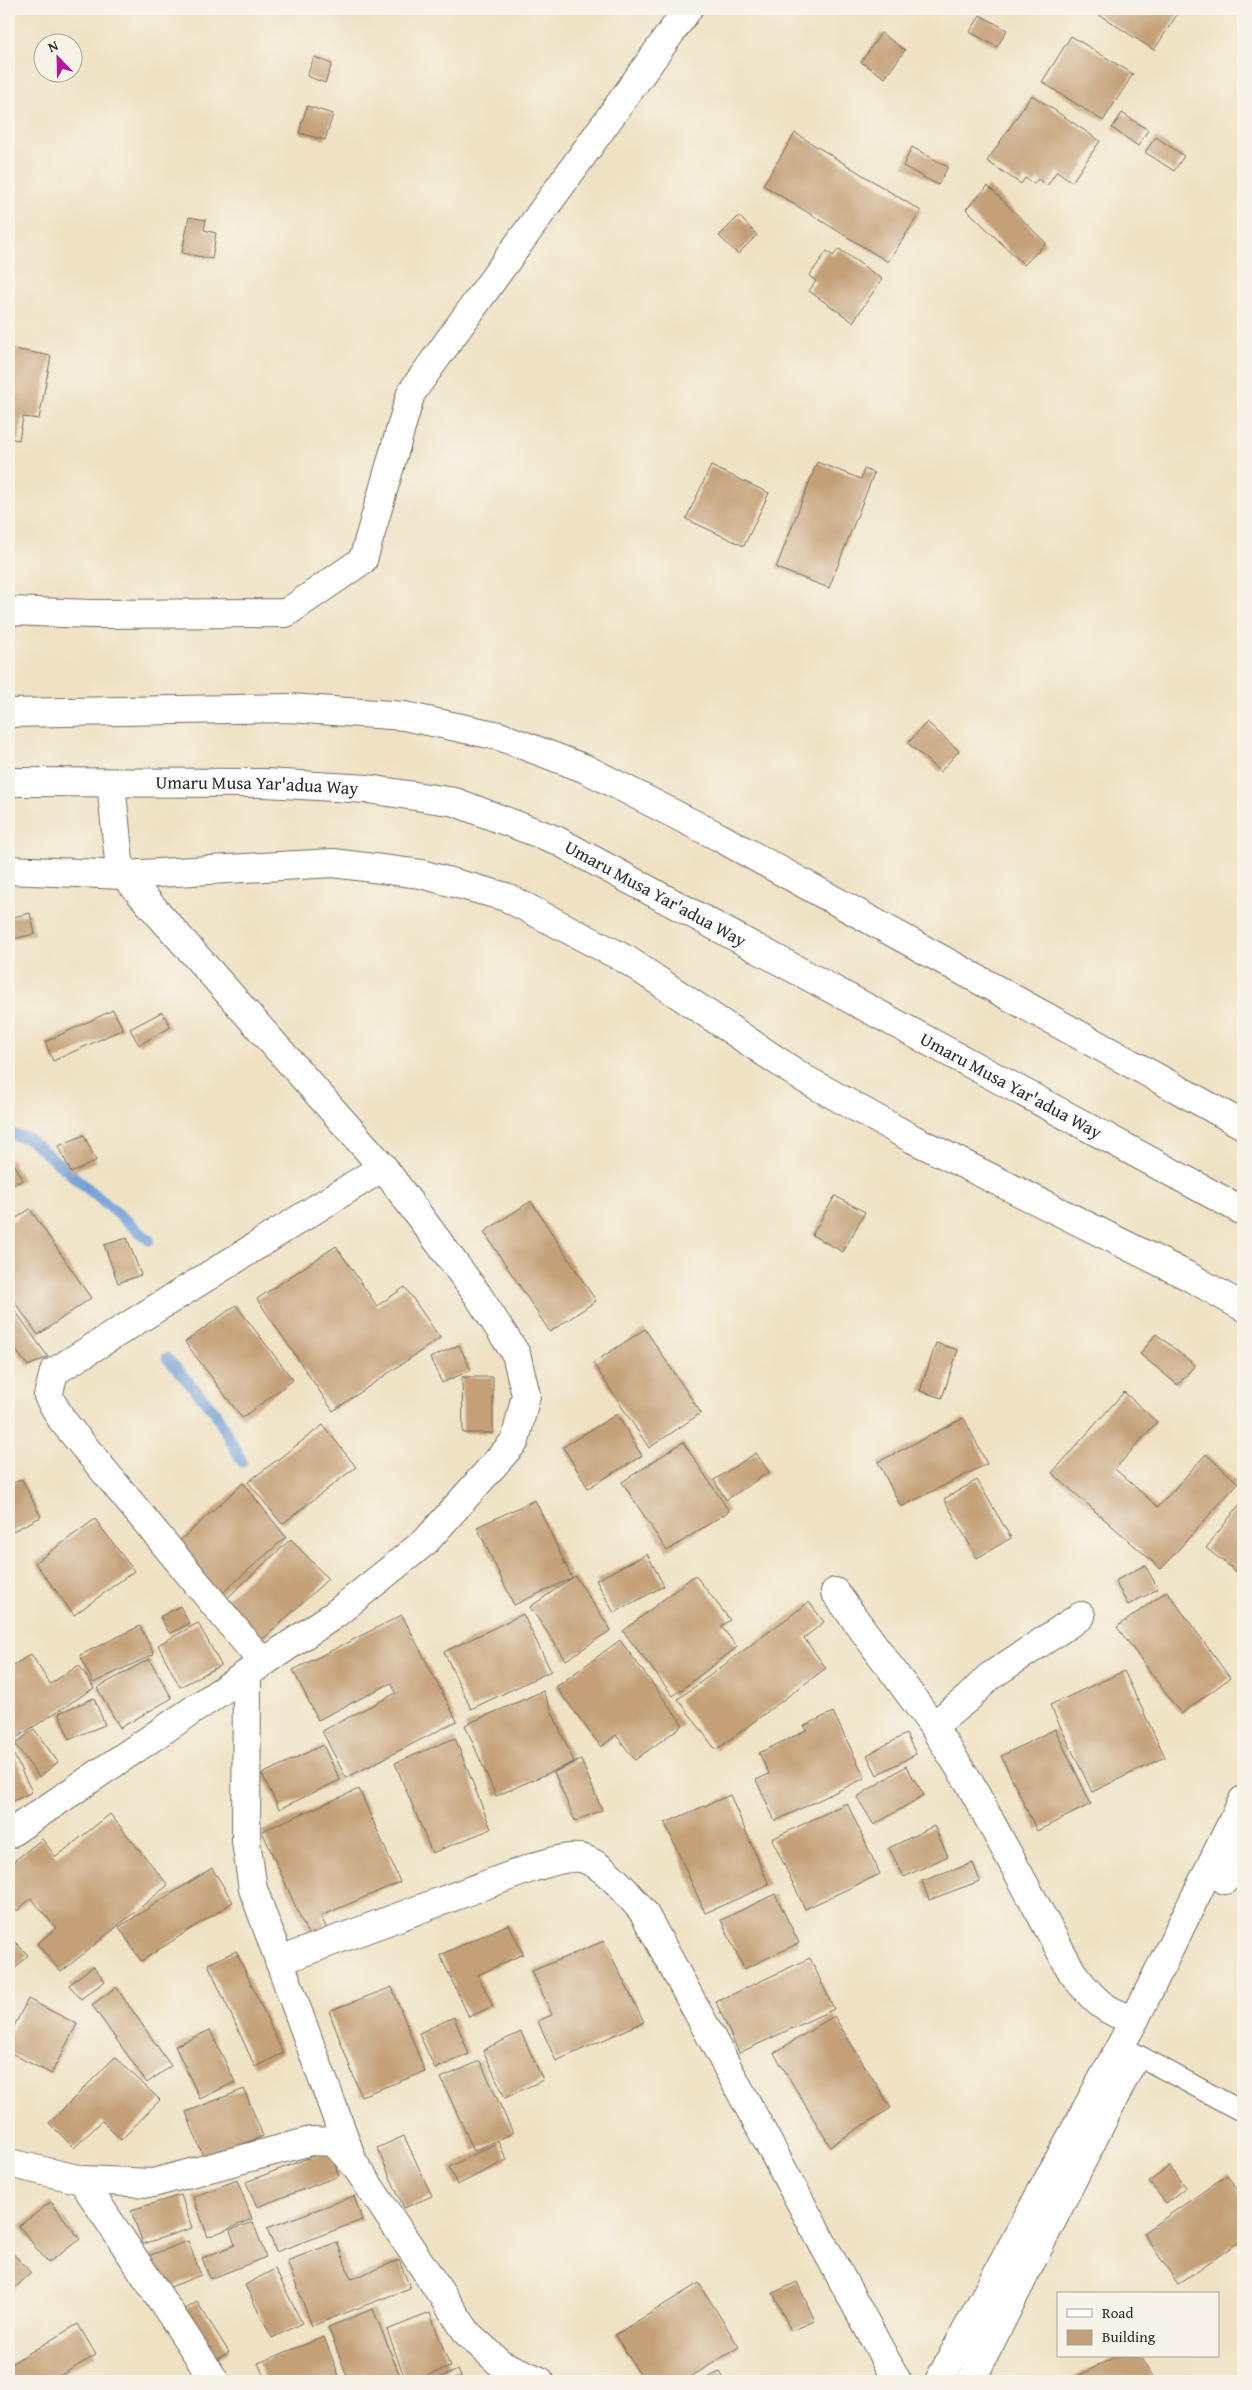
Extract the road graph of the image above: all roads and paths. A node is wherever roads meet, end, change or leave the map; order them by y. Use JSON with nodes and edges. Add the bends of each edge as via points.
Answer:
{"nodes":[{"id":1,"x":688,"y":9,"type":"edge"},
{"id":2,"x":9,"y":611,"type":"edge"},
{"id":3,"x":9,"y":713,"type":"edge"},
{"id":4,"x":9,"y":782,"type":"edge"},
{"id":5,"x":111,"y":783,"type":"junction"},
{"id":6,"x":9,"y":870,"type":"edge"},
{"id":7,"x":124,"y":875,"type":"junction"},
{"id":8,"x":1243,"y":1125,"type":"edge"},
{"id":9,"x":383,"y":1167,"type":"junction"},
{"id":10,"x":1243,"y":1211,"type":"edge"},
{"id":11,"x":1243,"y":1307,"type":"edge"},
{"id":12,"x":835,"y":1592,"type":"dead end"},
{"id":13,"x":1081,"y":1616,"type":"dead end"},
{"id":14,"x":255,"y":1668,"type":"junction"},
{"id":15,"x":933,"y":1726,"type":"junction"},
{"id":16,"x":1243,"y":1800,"type":"edge"},
{"id":17,"x":9,"y":1834,"type":"edge"},
{"id":18,"x":1243,"y":1844,"type":"edge"},
{"id":19,"x":279,"y":1961,"type":"junction"},
{"id":20,"x":1135,"y":2019,"type":"junction"},
{"id":21,"x":1136,"y":2054,"type":"junction"},
{"id":22,"x":1243,"y":2112,"type":"edge"},
{"id":23,"x":9,"y":2163,"type":"edge"},
{"id":24,"x":355,"y":2165,"type":"junction"},
{"id":25,"x":82,"y":2180,"type":"junction"},
{"id":26,"x":216,"y":2381,"type":"edge"},
{"id":27,"x":540,"y":2381,"type":"edge"},
{"id":28,"x":896,"y":2381,"type":"edge"},
{"id":29,"x":939,"y":2381,"type":"edge"},
{"id":30,"x":970,"y":2381,"type":"edge"}],
"edges":[{"from":1,"to":2,"type":"street","via":[[411,393],[363,560],[286,613]]},
{"from":3,"to":8,"type":"street","via":[[290,708],[404,716],[499,736],[586,769],[719,837]]},
{"from":4,"to":5,"type":"street","name":"Umaru Musa Yar'adua Way"},
{"from":5,"to":7,"type":"street","via":[[119,861]]},
{"from":5,"to":10,"type":"street","name":"Umaru Musa Yar'adua Way","via":[[266,783],[368,789],[455,802],[556,840]]},
{"from":6,"to":7,"type":"street"},
{"from":7,"to":9,"type":"street"},
{"from":7,"to":11,"type":"street","via":[[334,863],[421,874],[506,897],[627,960],[820,1087],[913,1139],[1190,1277]]},
{"from":9,"to":14,"type":"street","via":[[477,1294],[516,1354],[526,1395],[515,1441],[426,1541],[334,1615]]},
{"from":9,"to":14,"type":"street","via":[[54,1372],[48,1396],[62,1420]]},
{"from":12,"to":15,"type":"street"},
{"from":13,"to":15,"type":"street","via":[[989,1677]]},
{"from":14,"to":17,"type":"street"},
{"from":14,"to":19,"type":"street","via":[[246,1842],[253,1889]]},
{"from":15,"to":20,"type":"street","via":[[970,1784],[1072,1972],[1090,1996],[1106,2010]]},
{"from":16,"to":20,"type":"street"},
{"from":18,"to":21,"type":"street"},
{"from":19,"to":24,"type":"street"},
{"from":19,"to":28,"type":"street","via":[[534,1867],[581,1858],[598,1868],[620,1883],[644,1913]]},
{"from":20,"to":29,"type":"street"},
{"from":21,"to":22,"type":"lane"},
{"from":21,"to":30,"type":"street"},
{"from":23,"to":25,"type":"street"},
{"from":24,"to":25,"type":"street","via":[[334,2142],[311,2141],[153,2183]]},
{"from":24,"to":27,"type":"street","via":[[468,2334],[501,2364]]},
{"from":25,"to":26,"type":"street"}]}
